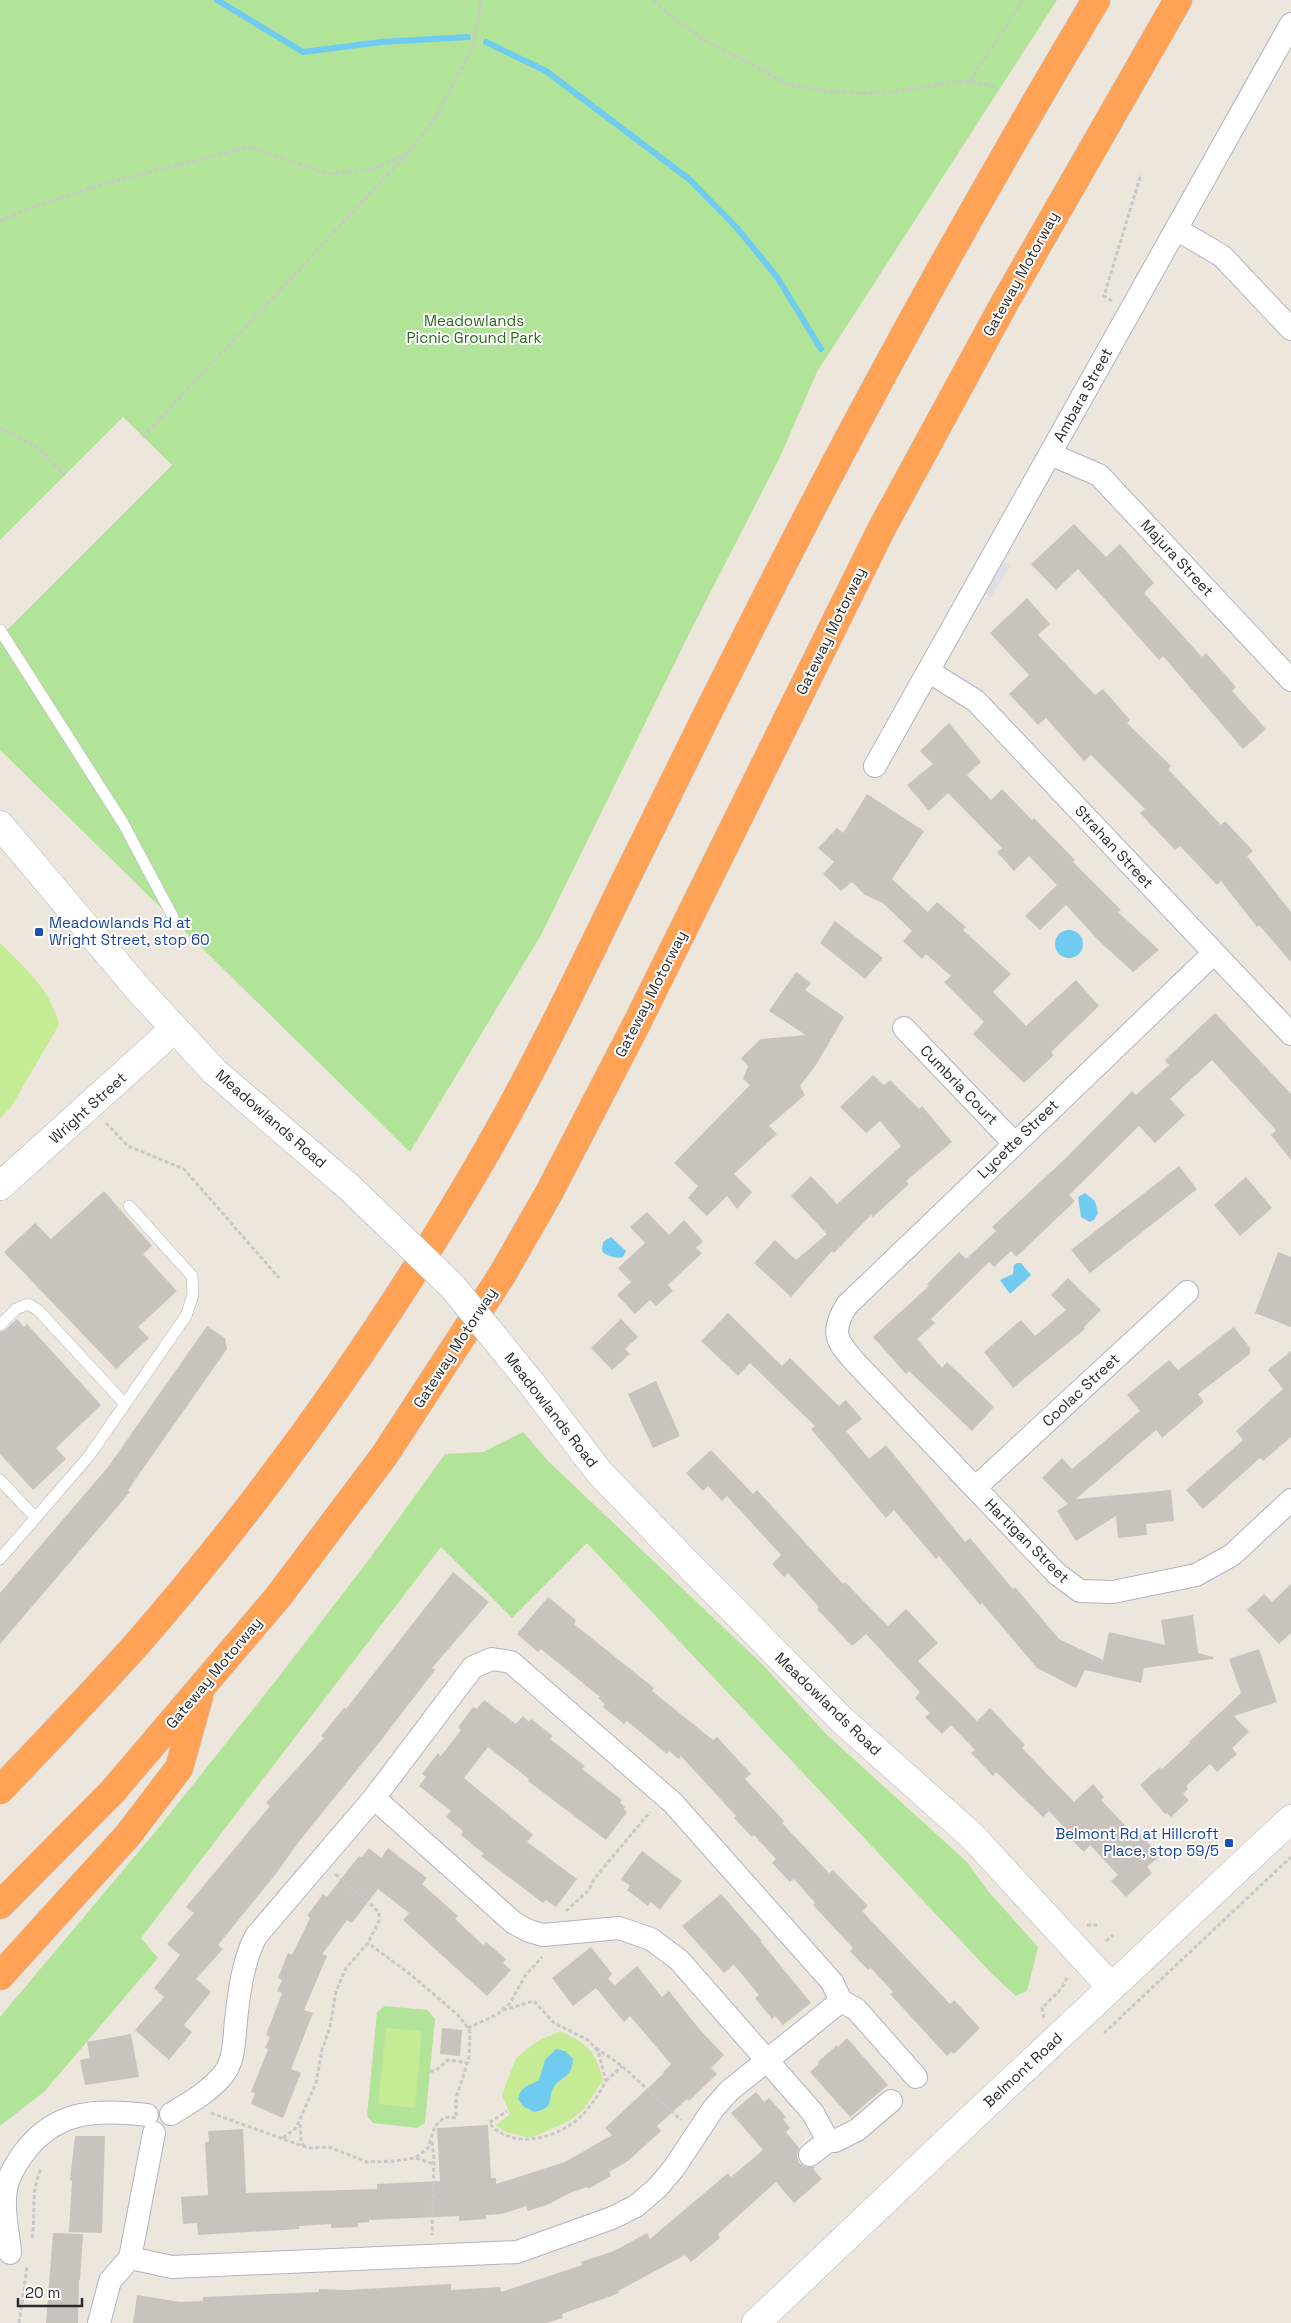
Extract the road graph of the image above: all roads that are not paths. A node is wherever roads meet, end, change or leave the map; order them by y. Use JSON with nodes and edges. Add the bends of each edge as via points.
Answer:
{"nodes":[{"id":1,"x":1096,"y":0,"type":"edge"},
{"id":2,"x":1178,"y":0,"type":"edge"},
{"id":3,"x":1291,"y":24,"type":"edge"},
{"id":4,"x":1176,"y":230,"type":"junction"},
{"id":5,"x":1291,"y":329,"type":"edge"},
{"id":6,"x":1050,"y":454,"type":"junction"},
{"id":7,"x":0,"y":630,"type":"edge"},
{"id":8,"x":928,"y":671,"type":"junction"},
{"id":9,"x":1291,"y":680,"type":"edge"},
{"id":10,"x":875,"y":766,"type":"dead end"},
{"id":11,"x":0,"y":825,"type":"edge"},
{"id":12,"x":173,"y":917,"type":"dead end"},
{"id":13,"x":1214,"y":953,"type":"junction"},
{"id":14,"x":904,"y":1028,"type":"dead end"},
{"id":15,"x":174,"y":1029,"type":"junction"},
{"id":16,"x":1291,"y":1034,"type":"edge"},
{"id":17,"x":1014,"y":1143,"type":"junction"},
{"id":18,"x":0,"y":1186,"type":"edge"},
{"id":19,"x":128,"y":1206,"type":"dead end"},
{"id":20,"x":1187,"y":1292,"type":"dead end"},
{"id":21,"x":0,"y":1325,"type":"edge"},
{"id":22,"x":836,"y":1334,"type":"joint"},
{"id":23,"x":124,"y":1403,"type":"junction"},
{"id":24,"x":0,"y":1480,"type":"edge"},
{"id":25,"x":975,"y":1488,"type":"junction"},
{"id":26,"x":1291,"y":1500,"type":"edge"},
{"id":27,"x":35,"y":1517,"type":"junction"},
{"id":28,"x":0,"y":1559,"type":"edge"},
{"id":29,"x":201,"y":1690,"type":"junction"},
{"id":30,"x":0,"y":1790,"type":"edge"},
{"id":31,"x":374,"y":1798,"type":"junction"},
{"id":32,"x":1291,"y":1819,"type":"edge"},
{"id":33,"x":0,"y":1905,"type":"edge"},
{"id":34,"x":0,"y":1976,"type":"edge"},
{"id":35,"x":1110,"y":1987,"type":"junction"},
{"id":36,"x":840,"y":2000,"type":"junction"},
{"id":37,"x":766,"y":2061,"type":"junction"},
{"id":38,"x":916,"y":2077,"type":"dead end"},
{"id":39,"x":891,"y":2101,"type":"dead end"},
{"id":40,"x":150,"y":2124,"type":"junction"},
{"id":41,"x":828,"y":2141,"type":"junction"},
{"id":42,"x":810,"y":2155,"type":"dead end"},
{"id":43,"x":23,"y":2255,"type":"road end"},
{"id":44,"x":130,"y":2258,"type":"junction"},
{"id":45,"x":99,"y":2323,"type":"edge"},
{"id":46,"x":756,"y":2323,"type":"edge"}],
"edges":[{"from":1,"to":30,"type":"highway","via":[[886,365],[752,625],[549,1036],[452,1209],[354,1361],[242,1515],[140,1640]]},
{"from":2,"to":29,"type":"highway","name":"Gateway Motorway","via":[[1008,295],[882,528],[636,1025],[507,1267],[384,1456],[278,1596]]},
{"from":3,"to":4,"type":"street","name":"Ambara Street"},
{"from":4,"to":5,"type":"street","via":[[1222,256]]},
{"from":4,"to":6,"type":"street","name":"Ambara Street"},
{"from":6,"to":8,"type":"street","name":"Ambara Street"},
{"from":6,"to":9,"type":"street","name":"Majura Street","via":[[1099,475]]},
{"from":7,"to":12,"type":"lane","via":[[123,823]]},
{"from":8,"to":10,"type":"street","name":"Ambara Street"},
{"from":8,"to":13,"type":"street","name":"Strahan Street","via":[[976,702]]},
{"from":11,"to":15,"type":"main road","name":"Meadowlands Road"},
{"from":13,"to":16,"type":"street","name":"Strahan Street"},
{"from":13,"to":17,"type":"street","name":"Lycette Street"},
{"from":14,"to":17,"type":"street","name":"Cumbria Court"},
{"from":15,"to":18,"type":"main road","name":"Wright Street"},
{"from":15,"to":35,"type":"main road","name":"Meadowlands Road","bridge":true,"via":[[215,1072],[349,1186],[453,1287],[599,1472],[842,1720],[972,1836]]},
{"from":17,"to":22,"type":"street","name":"Lycette Street","via":[[847,1305],[838,1319]]},
{"from":19,"to":23,"type":"lane","via":[[192,1276],[193,1295],[186,1316]]},
{"from":20,"to":25,"type":"street","name":"Coolac Street"},
{"from":21,"to":23,"type":"lane","via":[[16,1309],[28,1304],[38,1310]]},
{"from":22,"to":25,"type":"street","name":"Hartigan Street","via":[[843,1349]]},
{"from":23,"to":27,"type":"lane","via":[[89,1456]]},
{"from":24,"to":27,"type":"lane"},
{"from":25,"to":26,"type":"street","name":"Hartigan Street","via":[[1056,1574],[1080,1591],[1113,1592],[1196,1575],[1232,1555]]},
{"from":27,"to":28,"type":"lane"},
{"from":29,"to":33,"type":"highway","name":"Gateway Motorway","via":[[113,1791]]},
{"from":29,"to":34,"type":"highway","via":[[179,1768],[128,1835]]},
{"from":31,"to":36,"type":"street","via":[[473,1667],[492,1659],[511,1662],[674,1804],[832,1982]]},
{"from":31,"to":37,"type":"street","via":[[514,1923],[529,1931],[554,1935],[619,1928],[651,1939],[679,1960]]},
{"from":31,"to":40,"type":"street","via":[[256,1936],[248,1951],[231,2059],[222,2076],[171,2114],[165,2108],[152,2109]]},
{"from":32,"to":35,"type":"main road","name":"Belmont Road"},
{"from":35,"to":46,"type":"main road","name":"Belmont Road"},
{"from":36,"to":37,"type":"street"},
{"from":36,"to":38,"type":"street","via":[[856,2009]]},
{"from":37,"to":41,"type":"street","via":[[813,2113]]},
{"from":37,"to":44,"type":"street","via":[[713,2109],[657,2188],[636,2206],[612,2218],[517,2252],[172,2267]]},
{"from":39,"to":41,"type":"street","via":[[857,2130],[836,2141]]},
{"from":40,"to":43,"type":"street","via":[[103,2111],[84,2114],[49,2128],[34,2140],[9,2176],[5,2200]]},
{"from":40,"to":44,"type":"street"},
{"from":41,"to":42,"type":"street"},
{"from":44,"to":45,"type":"street","via":[[110,2281]]}]}
